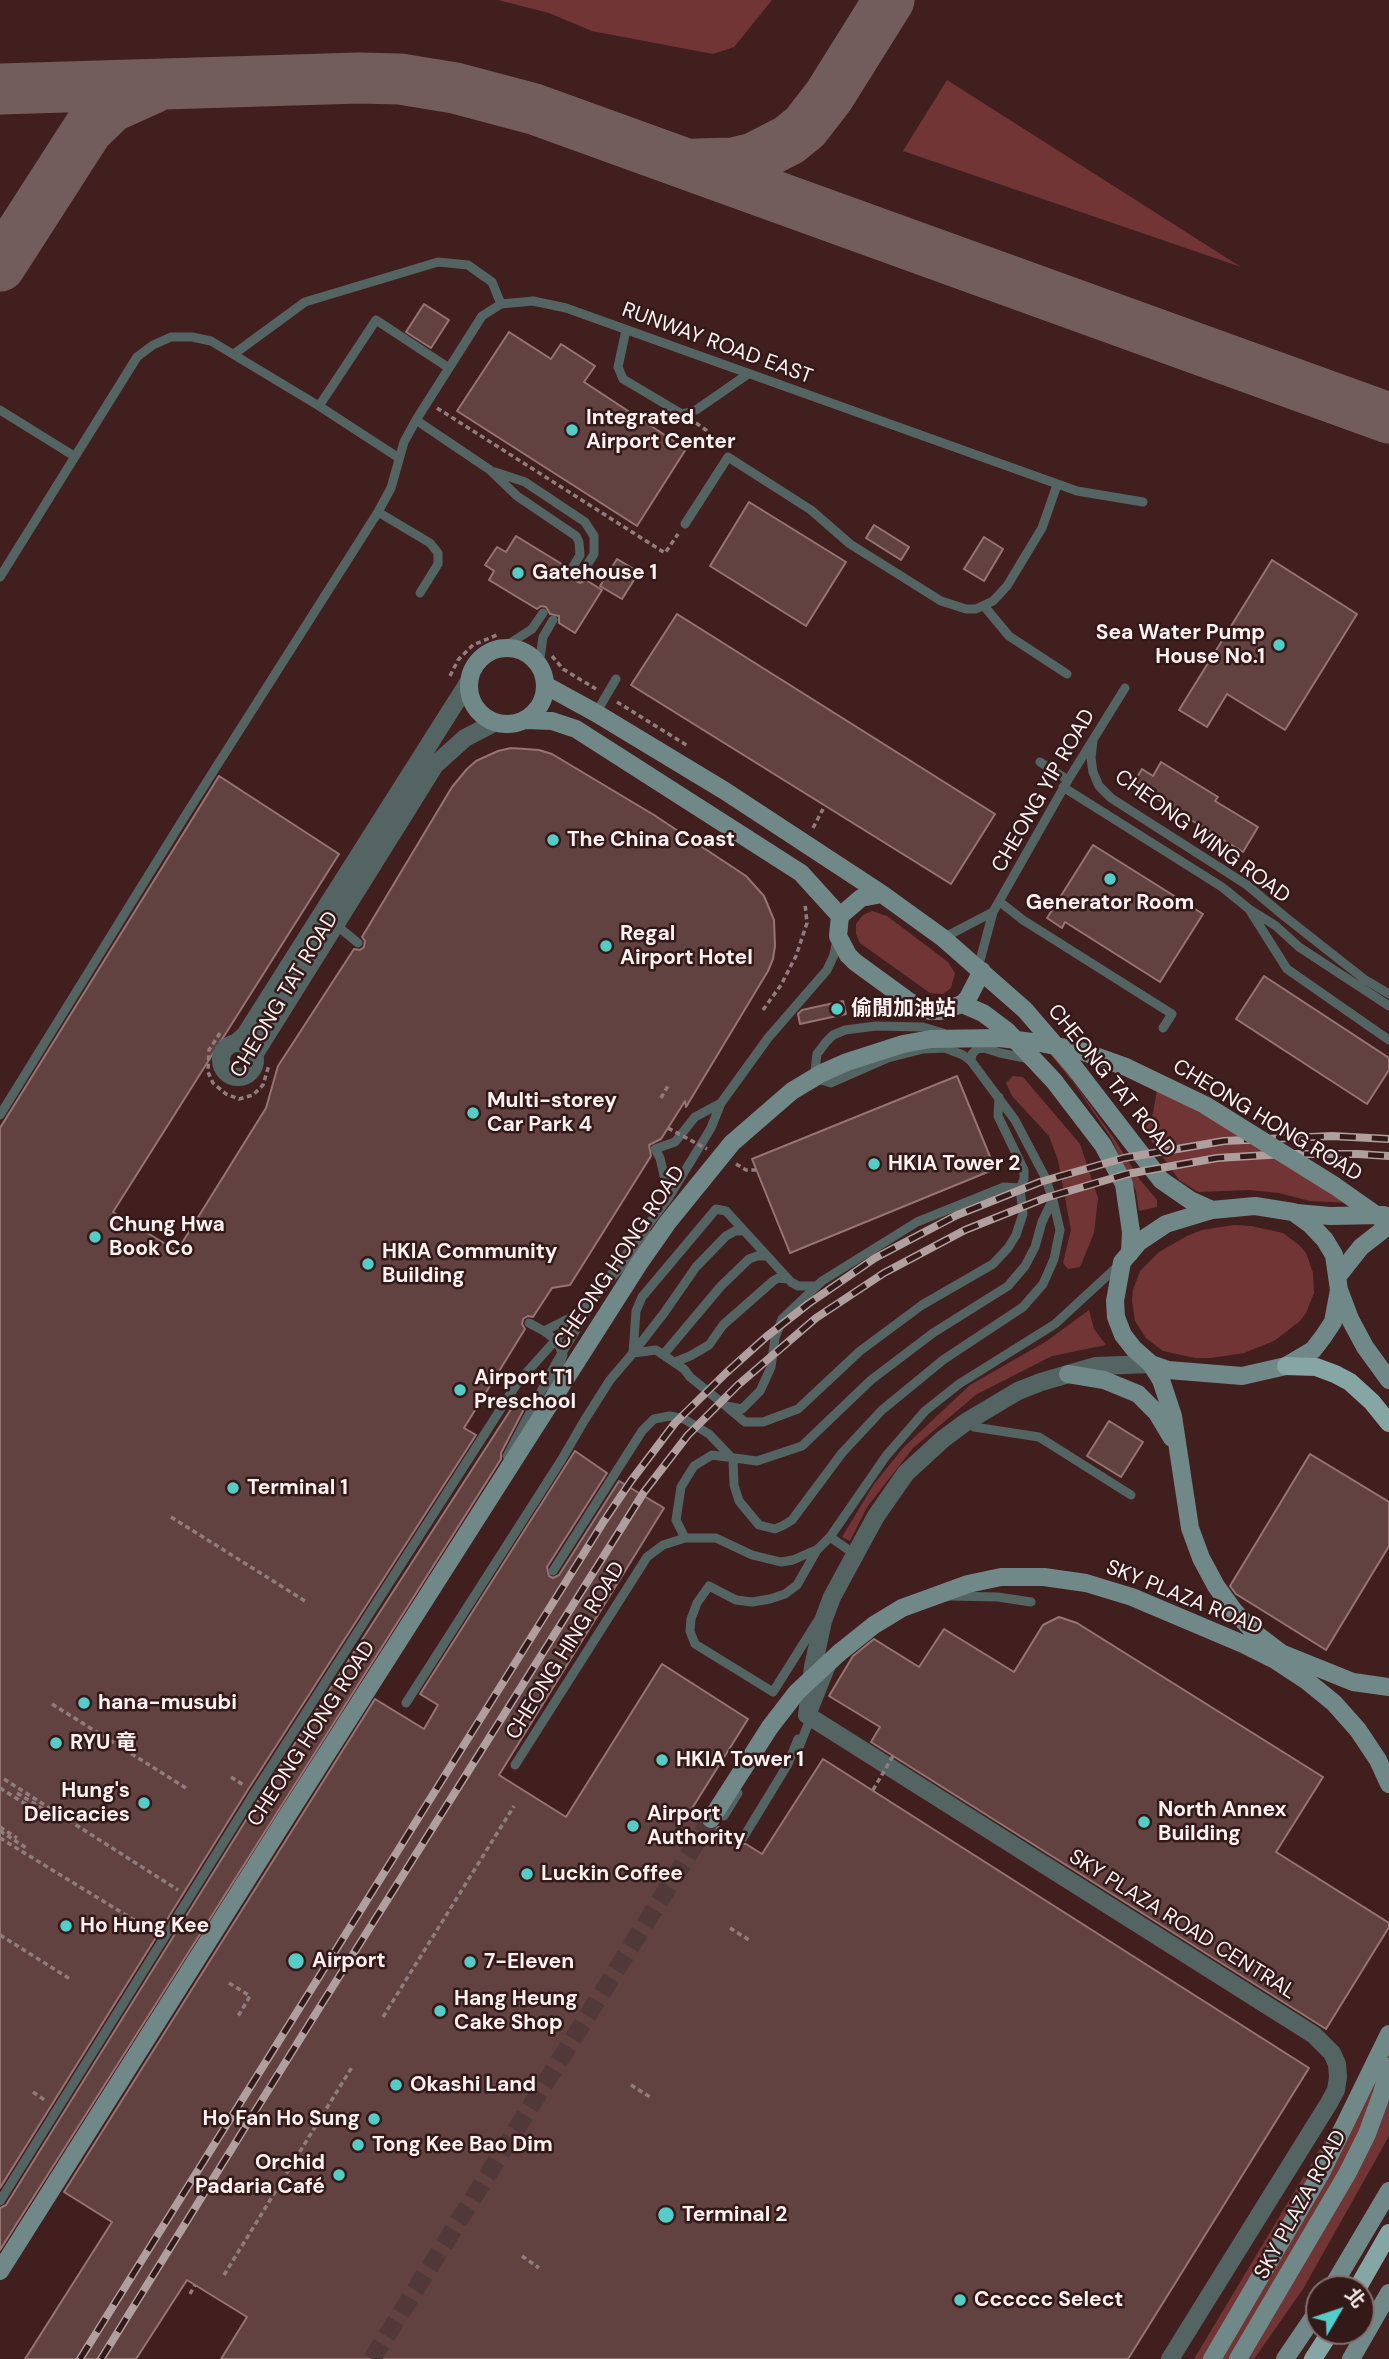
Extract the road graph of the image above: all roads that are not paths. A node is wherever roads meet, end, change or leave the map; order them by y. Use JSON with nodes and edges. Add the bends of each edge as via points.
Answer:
{"nodes":[{"id":1,"x":501,"y":304,"type":"junction"},
{"id":2,"x":626,"y":330,"type":"junction"},
{"id":3,"x":234,"y":354,"type":"junction"},
{"id":4,"x":449,"y":368,"type":"junction"},
{"id":5,"x":748,"y":374,"type":"junction"},
{"id":6,"x":319,"y":406,"type":"junction"},
{"id":7,"x":0,"y":410,"type":"edge"},
{"id":8,"x":416,"y":421,"type":"junction"},
{"id":9,"x":74,"y":456,"type":"junction"},
{"id":10,"x":399,"y":458,"type":"junction"},
{"id":11,"x":490,"y":470,"type":"junction"},
{"id":12,"x":1057,"y":485,"type":"junction"},
{"id":13,"x":1143,"y":502,"type":"dead end"},
{"id":14,"x":378,"y":512,"type":"junction"},
{"id":15,"x":685,"y":524,"type":"road end"},
{"id":16,"x":570,"y":570,"type":"dead end"},
{"id":17,"x":580,"y":576,"type":"dead end"},
{"id":18,"x":0,"y":577,"type":"edge"},
{"id":19,"x":420,"y":593,"type":"dead end"},
{"id":20,"x":984,"y":606,"type":"junction"},
{"id":21,"x":543,"y":613,"type":"dead end"},
{"id":22,"x":553,"y":620,"type":"dead end"},
{"id":23,"x":503,"y":648,"type":"junction"},
{"id":24,"x":540,"y":657,"type":"junction"},
{"id":25,"x":1066,"y":674,"type":"dead end"},
{"id":26,"x":616,"y":680,"type":"dead end"},
{"id":27,"x":468,"y":683,"type":"junction"},
{"id":28,"x":545,"y":685,"type":"junction"},
{"id":29,"x":1125,"y":688,"type":"dead end"},
{"id":30,"x":596,"y":713,"type":"junction"},
{"id":31,"x":526,"y":720,"type":"junction"},
{"id":32,"x":494,"y":723,"type":"junction"},
{"id":33,"x":1093,"y":741,"type":"junction"},
{"id":34,"x":1040,"y":762,"type":"dead end"},
{"id":35,"x":1065,"y":783,"type":"junction"},
{"id":36,"x":882,"y":894,"type":"junction"},
{"id":37,"x":1000,"y":902,"type":"junction"},
{"id":38,"x":1249,"y":909,"type":"junction"},
{"id":39,"x":993,"y":912,"type":"junction"},
{"id":40,"x":841,"y":916,"type":"junction"},
{"id":41,"x":335,"y":924,"type":"junction"},
{"id":42,"x":838,"y":936,"type":"junction"},
{"id":43,"x":943,"y":938,"type":"junction"},
{"id":44,"x":358,"y":943,"type":"dead end"},
{"id":45,"x":980,"y":969,"type":"junction"},
{"id":46,"x":1389,"y":994,"type":"edge"},
{"id":47,"x":962,"y":1004,"type":"junction"},
{"id":48,"x":1389,"y":1006,"type":"edge"},
{"id":49,"x":1163,"y":1028,"type":"dead end"},
{"id":50,"x":232,"y":1036,"type":"junction"},
{"id":51,"x":1389,"y":1040,"type":"edge"},
{"id":52,"x":984,"y":1048,"type":"junction"},
{"id":53,"x":262,"y":1058,"type":"junction"},
{"id":54,"x":1032,"y":1059,"type":"junction"},
{"id":55,"x":971,"y":1061,"type":"junction"},
{"id":56,"x":999,"y":1097,"type":"junction"},
{"id":57,"x":722,"y":1103,"type":"junction"},
{"id":58,"x":0,"y":1115,"type":"edge"},
{"id":59,"x":704,"y":1175,"type":"junction"},
{"id":60,"x":1020,"y":1188,"type":"junction"},
{"id":61,"x":669,"y":1197,"type":"junction"},
{"id":62,"x":1053,"y":1200,"type":"junction"},
{"id":63,"x":1212,"y":1210,"type":"junction"},
{"id":64,"x":1293,"y":1212,"type":"junction"},
{"id":65,"x":1389,"y":1215,"type":"edge"},
{"id":66,"x":1389,"y":1225,"type":"edge"},
{"id":67,"x":744,"y":1231,"type":"junction"},
{"id":68,"x":767,"y":1256,"type":"junction"},
{"id":69,"x":1126,"y":1257,"type":"junction"},
{"id":70,"x":788,"y":1279,"type":"junction"},
{"id":71,"x":1339,"y":1283,"type":"junction"},
{"id":72,"x":817,"y":1286,"type":"junction"},
{"id":73,"x":583,"y":1308,"type":"junction"},
{"id":74,"x":528,"y":1323,"type":"dead end"},
{"id":75,"x":544,"y":1331,"type":"junction"},
{"id":76,"x":556,"y":1342,"type":"junction"},
{"id":77,"x":633,"y":1353,"type":"junction"},
{"id":78,"x":663,"y":1355,"type":"junction"},
{"id":79,"x":674,"y":1362,"type":"junction"},
{"id":80,"x":1151,"y":1364,"type":"junction"},
{"id":81,"x":1286,"y":1366,"type":"junction"},
{"id":82,"x":1068,"y":1374,"type":"junction"},
{"id":83,"x":1389,"y":1380,"type":"edge"},
{"id":84,"x":726,"y":1406,"type":"junction"},
{"id":85,"x":966,"y":1422,"type":"junction"},
{"id":86,"x":1389,"y":1423,"type":"edge"},
{"id":87,"x":526,"y":1441,"type":"junction"},
{"id":88,"x":1176,"y":1448,"type":"junction"},
{"id":89,"x":507,"y":1456,"type":"dead end"},
{"id":90,"x":733,"y":1459,"type":"junction"},
{"id":91,"x":1131,"y":1496,"type":"dead end"},
{"id":92,"x":830,"y":1537,"type":"junction"},
{"id":93,"x":684,"y":1538,"type":"junction"},
{"id":94,"x":818,"y":1549,"type":"junction"},
{"id":95,"x":856,"y":1555,"type":"junction"},
{"id":96,"x":553,"y":1571,"type":"dead end"},
{"id":97,"x":832,"y":1597,"type":"junction"},
{"id":98,"x":928,"y":1598,"type":"junction"},
{"id":99,"x":1031,"y":1602,"type":"dead end"},
{"id":100,"x":839,"y":1653,"type":"junction"},
{"id":101,"x":1389,"y":1687,"type":"edge"},
{"id":102,"x":773,"y":1692,"type":"junction"},
{"id":103,"x":406,"y":1703,"type":"dead end"},
{"id":104,"x":807,"y":1715,"type":"junction"},
{"id":105,"x":515,"y":1765,"type":"dead end"},
{"id":106,"x":1389,"y":1784,"type":"edge"},
{"id":107,"x":717,"y":1817,"type":"joint"},
{"id":108,"x":1389,"y":2034,"type":"edge"},
{"id":109,"x":1389,"y":2067,"type":"edge"},
{"id":110,"x":1389,"y":2190,"type":"edge"},
{"id":111,"x":0,"y":2201,"type":"edge"},
{"id":112,"x":1389,"y":2233,"type":"edge"},
{"id":113,"x":0,"y":2271,"type":"edge"},
{"id":114,"x":1339,"y":2275,"type":"edge"},
{"id":115,"x":1365,"y":2275,"type":"edge"},
{"id":116,"x":1389,"y":2293,"type":"edge"},
{"id":117,"x":1305,"y":2330,"type":"edge"},
{"id":118,"x":1170,"y":2359,"type":"edge"},
{"id":119,"x":1212,"y":2359,"type":"edge"},
{"id":120,"x":1238,"y":2359,"type":"edge"},
{"id":121,"x":1286,"y":2359,"type":"edge"},
{"id":122,"x":1351,"y":2359,"type":"edge"}],
"edges":[{"from":1,"to":2,"type":"lane","name":"RUNWAY ROAD EAST","via":[[549,303]]},
{"from":1,"to":3,"type":"lane","via":[[492,282],[468,265],[438,262],[305,302]]},
{"from":1,"to":4,"type":"lane","via":[[482,316]]},
{"from":2,"to":5,"type":"lane","name":"RUNWAY ROAD EAST"},
{"from":2,"to":5,"type":"lane","via":[[618,367],[623,379],[682,414],[696,410]]},
{"from":3,"to":6,"type":"lane"},
{"from":3,"to":9,"type":"lane","via":[[192,337],[171,337],[153,345],[138,356]]},
{"from":4,"to":6,"type":"lane","via":[[376,320]]},
{"from":4,"to":8,"type":"lane"},
{"from":5,"to":12,"type":"lane","name":"RUNWAY ROAD EAST"},
{"from":6,"to":10,"type":"lane"},
{"from":7,"to":9,"type":"lane"},
{"from":8,"to":10,"type":"lane"},
{"from":8,"to":11,"type":"lane"},
{"from":9,"to":18,"type":"lane"},
{"from":10,"to":14,"type":"lane"},
{"from":11,"to":16,"type":"lane","via":[[517,496],[576,536],[580,555]]},
{"from":11,"to":17,"type":"lane","via":[[525,482],[585,523],[595,545]]},
{"from":12,"to":13,"type":"lane","name":"RUNWAY ROAD EAST"},
{"from":12,"to":20,"type":"lane","via":[[1042,528],[1007,586]]},
{"from":14,"to":19,"type":"lane","via":[[430,543],[438,553],[438,564]]},
{"from":14,"to":58,"type":"lane"},
{"from":15,"to":20,"type":"lane","via":[[728,457],[811,510],[850,544],[941,601],[966,609]]},
{"from":20,"to":25,"type":"lane","via":[[1009,636]]},
{"from":21,"to":23,"type":"lane","via":[[532,629]]},
{"from":22,"to":24,"type":"lane","via":[[543,637]]},
{"from":23,"to":24,"type":"street"},
{"from":23,"to":27,"type":"street","name":"CHEONG TAT ROAD","via":[[483,656]]},
{"from":24,"to":28,"type":"street"},
{"from":26,"to":30,"type":"lane"},
{"from":27,"to":32,"type":"street","via":[[472,703]]},
{"from":27,"to":50,"type":"street","name":"CHEONG TAT ROAD","via":[[245,1035]]},
{"from":28,"to":30,"type":"street","name":"CHEONG TAT ROAD"},
{"from":28,"to":31,"type":"street","via":[[537,711]]},
{"from":29,"to":33,"type":"lane","name":"CHEONG YIP ROAD"},
{"from":30,"to":36,"type":"street","name":"CHEONG TAT ROAD"},
{"from":31,"to":32,"type":"street","name":"CHEONG TAT ROAD"},
{"from":31,"to":40,"type":"street","name":"CHEONG TAT ROAD","via":[[576,729],[801,873]]},
{"from":32,"to":41,"type":"street","name":"CHEONG TAT ROAD","via":[[465,738],[435,765]]},
{"from":33,"to":35,"type":"lane","name":"CHEONG YIP ROAD"},
{"from":33,"to":46,"type":"lane","name":"CHEONG WING ROAD","via":[[1093,772],[1111,798],[1247,885]]},
{"from":34,"to":35,"type":"lane"},
{"from":35,"to":37,"type":"lane","name":"CHEONG YIP ROAD"},
{"from":35,"to":38,"type":"lane"},
{"from":36,"to":40,"type":"street","via":[[861,898]]},
{"from":36,"to":43,"type":"street","name":"CHEONG TAT ROAD"},
{"from":37,"to":39,"type":"lane","name":"CHEONG YIP ROAD"},
{"from":37,"to":49,"type":"lane","via":[[1172,1014]]},
{"from":38,"to":48,"type":"lane"},
{"from":38,"to":51,"type":"lane","via":[[1287,969]]},
{"from":39,"to":43,"type":"lane","name":"CHEONG YIP ROAD"},
{"from":39,"to":45,"type":"lane","name":"CHEONG YIP ROAD"},
{"from":40,"to":42,"type":"street"},
{"from":41,"to":44,"type":"lane"},
{"from":41,"to":53,"type":"street","name":"CHEONG TAT ROAD"},
{"from":42,"to":47,"type":"street","via":[[855,962],[920,1007],[941,1011]]},
{"from":42,"to":57,"type":"lane","via":[[827,970],[780,1022]]},
{"from":43,"to":45,"type":"street","name":"CHEONG TAT ROAD"},
{"from":45,"to":47,"type":"street"},
{"from":45,"to":63,"type":"street","name":"CHEONG TAT ROAD","via":[[1025,1010],[1074,1067],[1161,1180]]},
{"from":47,"to":54,"type":"street","via":[[1007,1031]]},
{"from":50,"to":53,"type":"street","name":"CHEONG TAT ROAD"},
{"from":50,"to":53,"type":"street","name":"CHEONG TAT ROAD","via":[[231,1045],[222,1053],[228,1074],[239,1078],[248,1074]]},
{"from":52,"to":54,"type":"lane"},
{"from":52,"to":55,"type":"lane","via":[[977,1049]]},
{"from":52,"to":55,"type":"lane","via":[[923,1027],[845,1030],[833,1035],[817,1054],[815,1071],[821,1080],[831,1083],[888,1058],[923,1049],[945,1048]]},
{"from":54,"to":69,"type":"street","via":[[1077,1109],[1115,1164],[1127,1198],[1131,1232]]},
{"from":55,"to":56,"type":"lane"},
{"from":56,"to":60,"type":"lane","via":[[998,1116],[1024,1170]]},
{"from":56,"to":62,"type":"lane","via":[[1045,1177]]},
{"from":57,"to":61,"type":"lane"},
{"from":57,"to":61,"type":"lane","via":[[695,1117],[675,1142],[655,1149]]},
{"from":59,"to":66,"type":"street","name":"CHEONG HONG ROAD","bridge":true,"via":[[761,1116],[822,1073],[903,1044],[1000,1038],[1081,1051],[1164,1084],[1335,1186]]},
{"from":59,"to":73,"type":"lane","bridge":true},
{"from":59,"to":87,"type":"street","name":"CHEONG HONG ROAD","bridge":true,"via":[[640,1262]]},
{"from":60,"to":72,"type":"lane","via":[[1004,1187],[917,1222]]},
{"from":60,"to":84,"type":"lane","via":[[1023,1214],[1016,1235],[993,1264],[922,1305],[870,1343],[798,1409],[763,1422],[745,1422]]},
{"from":61,"to":89,"type":"lane","via":[[578,1326]]},
{"from":62,"to":90,"type":"lane","via":[[1035,1247],[1008,1286],[933,1332],[871,1380],[802,1446],[757,1461]]},
{"from":62,"to":90,"type":"lane","via":[[1060,1230],[1044,1284],[1023,1307],[943,1360],[883,1410],[842,1453],[792,1520],[775,1529],[760,1525],[739,1501]]},
{"from":63,"to":64,"type":"street","via":[[1255,1206]]},
{"from":63,"to":69,"type":"street","via":[[1166,1224],[1139,1241]]},
{"from":64,"to":65,"type":"street"},
{"from":64,"to":71,"type":"street","via":[[1325,1240],[1334,1255]]},
{"from":66,"to":71,"type":"street","via":[[1361,1247]]},
{"from":67,"to":68,"type":"lane"},
{"from":67,"to":77,"type":"lane","via":[[726,1236],[696,1267]]},
{"from":67,"to":77,"type":"lane","via":[[726,1211],[716,1209],[704,1220],[642,1297],[636,1311]]},
{"from":68,"to":70,"type":"lane"},
{"from":68,"to":78,"type":"lane","via":[[749,1259],[730,1277]]},
{"from":69,"to":80,"type":"street","via":[[1115,1301],[1116,1317],[1123,1335]]},
{"from":69,"to":92,"type":"lane","name":"CHEONG HING ROAD","via":[[1055,1324],[959,1384],[925,1411],[886,1456]]},
{"from":70,"to":72,"type":"lane","via":[[798,1286]]},
{"from":70,"to":79,"type":"lane","via":[[773,1281],[723,1325],[709,1345]]},
{"from":71,"to":81,"type":"street","via":[[1333,1322],[1313,1350]]},
{"from":71,"to":83,"type":"street","via":[[1350,1320]]},
{"from":72,"to":84,"type":"lane","via":[[782,1319],[771,1367],[760,1391],[742,1409]]},
{"from":73,"to":75,"type":"lane","bridge":true},
{"from":73,"to":76,"type":"lane","bridge":true},
{"from":74,"to":75,"type":"lane"},
{"from":75,"to":76,"type":"lane","bridge":true},
{"from":76,"to":87,"type":"lane","bridge":true,"via":[[563,1355],[561,1366]]},
{"from":76,"to":111,"type":"lane","bridge":true,"via":[[510,1394]]},
{"from":77,"to":78,"type":"lane","via":[[656,1350]]},
{"from":77,"to":103,"type":"lane","via":[[610,1380]]},
{"from":78,"to":79,"type":"lane"},
{"from":79,"to":84,"type":"lane"},
{"from":80,"to":81,"type":"street","via":[[1168,1370],[1242,1376]]},
{"from":80,"to":82,"type":"street","via":[[1096,1366]]},
{"from":80,"to":88,"type":"street","via":[[1173,1416]]},
{"from":81,"to":86,"type":"main road","via":[[1316,1367],[1350,1382]]},
{"from":82,"to":85,"type":"street","via":[[1018,1391]]},
{"from":82,"to":88,"type":"street","via":[[1104,1380],[1138,1394],[1166,1424]]},
{"from":85,"to":91,"type":"lane","via":[[1039,1437]]},
{"from":85,"to":95,"type":"street","via":[[906,1473]]},
{"from":87,"to":113,"type":"street","name":"CHEONG HONG ROAD","bridge":true},
{"from":88,"to":101,"type":"street","via":[[1191,1528],[1206,1567],[1234,1611],[1281,1653],[1353,1682]]},
{"from":90,"to":93,"type":"lane","via":[[712,1455],[694,1466],[681,1487],[676,1520]]},
{"from":90,"to":96,"type":"lane","via":[[709,1434],[684,1419],[654,1419]]},
{"from":92,"to":94,"type":"lane","name":"CHEONG HING ROAD"},
{"from":92,"to":95,"type":"lane"},
{"from":93,"to":94,"type":"lane","name":"CHEONG HING ROAD","via":[[716,1538],[781,1562]]},
{"from":93,"to":105,"type":"lane","name":"CHEONG HING ROAD","via":[[647,1557]]},
{"from":94,"to":102,"type":"lane","via":[[797,1585],[785,1594],[752,1602],[736,1600],[709,1586],[691,1619],[695,1644]]},
{"from":95,"to":97,"type":"street"},
{"from":97,"to":102,"type":"lane"},
{"from":97,"to":104,"type":"street","via":[[813,1667]]},
{"from":98,"to":99,"type":"lane","via":[[967,1595]]},
{"from":98,"to":100,"type":"street","name":"SKY PLAZA ROAD","via":[[874,1625]]},
{"from":98,"to":106,"type":"street","name":"SKY PLAZA ROAD","via":[[1001,1577],[1086,1583],[1132,1597],[1243,1644],[1307,1681],[1359,1730]]},
{"from":100,"to":104,"type":"lane","name":"SKY PLAZA ROAD","bridge":true,"via":[[788,1770],[745,1840],[788,1764]]},
{"from":100,"to":107,"type":"street","name":"SKY PLAZA ROAD","bridge":true,"via":[[776,1718]]},
{"from":102,"to":107,"type":"lane","via":[[782,1714],[773,1736]]},
{"from":104,"to":118,"type":"street","name":"SKY PLAZA ROAD CENTRAL","via":[[1314,2035],[1332,2053],[1337,2064],[1336,2090]]},
{"from":108,"to":119,"type":"street","via":[[1321,2173]]},
{"from":109,"to":120,"type":"street","name":"SKY PLAZA ROAD","via":[[1367,2134],[1347,2174]]},
{"from":110,"to":114,"type":"street"},
{"from":112,"to":115,"type":"main road"},
{"from":116,"to":122,"type":"street"},
{"from":117,"to":121,"type":"street"}]}
